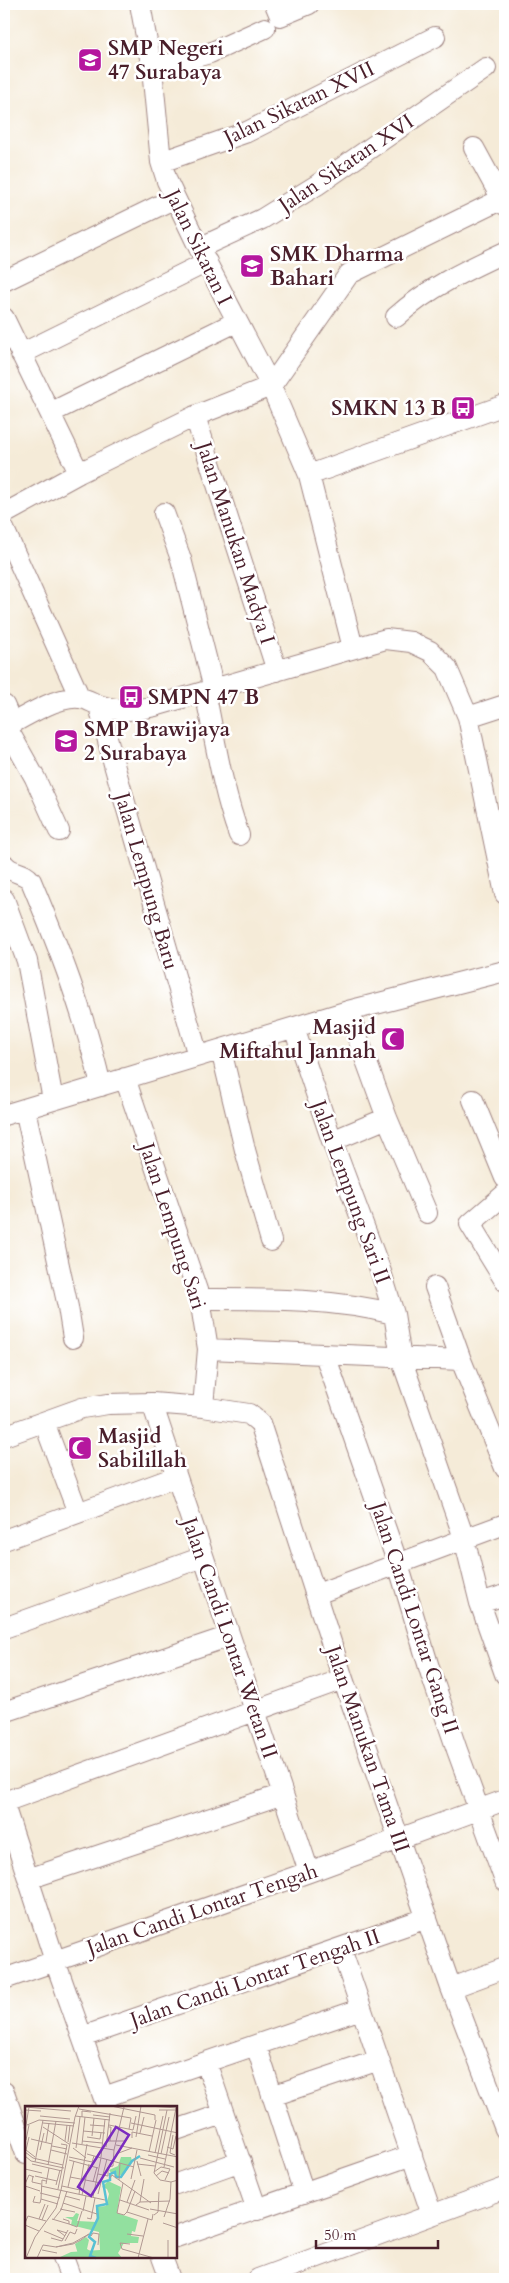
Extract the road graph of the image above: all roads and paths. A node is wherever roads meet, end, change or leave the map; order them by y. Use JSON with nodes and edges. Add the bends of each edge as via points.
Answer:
{"nodes":[{"id":1,"x":140,"y":4,"type":"edge"},
{"id":2,"x":275,"y":4,"type":"edge"},
{"id":3,"x":309,"y":4,"type":"edge"},
{"id":4,"x":266,"y":28,"type":"dead end"},
{"id":5,"x":435,"y":37,"type":"dead end"},
{"id":6,"x":486,"y":68,"type":"dead end"},
{"id":7,"x":152,"y":69,"type":"junction"},
{"id":8,"x":474,"y":148,"type":"dead end"},
{"id":9,"x":160,"y":162,"type":"junction"},
{"id":10,"x":175,"y":198,"type":"junction"},
{"id":11,"x":503,"y":202,"type":"edge"},
{"id":12,"x":505,"y":252,"type":"edge"},
{"id":13,"x":203,"y":255,"type":"junction"},
{"id":14,"x":4,"y":281,"type":"edge"},
{"id":15,"x":396,"y":317,"type":"dead end"},
{"id":16,"x":4,"y":318,"type":"edge"},
{"id":17,"x":236,"y":322,"type":"junction"},
{"id":18,"x":21,"y":354,"type":"junction"},
{"id":19,"x":271,"y":386,"type":"junction"},
{"id":20,"x":505,"y":405,"type":"edge"},
{"id":21,"x":50,"y":413,"type":"junction"},
{"id":22,"x":195,"y":416,"type":"junction"},
{"id":23,"x":79,"y":473,"type":"junction"},
{"id":24,"x":309,"y":475,"type":"junction"},
{"id":25,"x":164,"y":513,"type":"dead end"},
{"id":26,"x":4,"y":514,"type":"edge"},
{"id":27,"x":4,"y":529,"type":"edge"},
{"id":28,"x":353,"y":648,"type":"junction"},
{"id":29,"x":277,"y":671,"type":"junction"},
{"id":30,"x":210,"y":690,"type":"junction"},
{"id":31,"x":80,"y":698,"type":"junction"},
{"id":32,"x":505,"y":705,"type":"edge"},
{"id":33,"x":100,"y":706,"type":"junction"},
{"id":34,"x":468,"y":717,"type":"junction"},
{"id":35,"x":6,"y":721,"type":"edge"},
{"id":36,"x":58,"y":831,"type":"dead end"},
{"id":37,"x":239,"y":835,"type":"dead end"},
{"id":38,"x":502,"y":866,"type":"edge"},
{"id":39,"x":7,"y":870,"type":"edge"},
{"id":40,"x":505,"y":894,"type":"edge"},
{"id":41,"x":4,"y":899,"type":"edge"},
{"id":42,"x":505,"y":971,"type":"edge"},
{"id":43,"x":348,"y":1011,"type":"junction"},
{"id":44,"x":294,"y":1028,"type":"junction"},
{"id":45,"x":221,"y":1050,"type":"junction"},
{"id":46,"x":198,"y":1056,"type":"junction"},
{"id":47,"x":125,"y":1078,"type":"junction"},
{"id":48,"x":100,"y":1086,"type":"junction"},
{"id":49,"x":53,"y":1100,"type":"junction"},
{"id":50,"x":473,"y":1100,"type":"dead end"},
{"id":51,"x":25,"y":1109,"type":"junction"},
{"id":52,"x":4,"y":1115,"type":"edge"},
{"id":53,"x":386,"y":1118,"type":"junction"},
{"id":54,"x":332,"y":1141,"type":"junction"},
{"id":55,"x":505,"y":1178,"type":"edge"},
{"id":56,"x":505,"y":1194,"type":"edge"},
{"id":57,"x":426,"y":1213,"type":"dead end"},
{"id":58,"x":271,"y":1241,"type":"dead end"},
{"id":59,"x":505,"y":1281,"type":"edge"},
{"id":60,"x":435,"y":1287,"type":"dead end"},
{"id":61,"x":200,"y":1299,"type":"junction"},
{"id":62,"x":394,"y":1314,"type":"junction"},
{"id":63,"x":72,"y":1338,"type":"dead end"},
{"id":64,"x":208,"y":1349,"type":"junction"},
{"id":65,"x":325,"y":1355,"type":"junction"},
{"id":66,"x":401,"y":1358,"type":"junction"},
{"id":67,"x":461,"y":1360,"type":"junction"},
{"id":68,"x":152,"y":1403,"type":"junction"},
{"id":69,"x":203,"y":1407,"type":"junction"},
{"id":70,"x":44,"y":1422,"type":"junction"},
{"id":71,"x":4,"y":1436,"type":"edge"},
{"id":72,"x":505,"y":1468,"type":"edge"},
{"id":73,"x":176,"y":1477,"type":"junction"},
{"id":74,"x":78,"y":1513,"type":"junction"},
{"id":75,"x":505,"y":1524,"type":"edge"},
{"id":76,"x":464,"y":1538,"type":"junction"},
{"id":77,"x":4,"y":1540,"type":"edge"},
{"id":78,"x":203,"y":1557,"type":"junction"},
{"id":79,"x":398,"y":1564,"type":"junction"},
{"id":80,"x":317,"y":1594,"type":"junction"},
{"id":81,"x":505,"y":1595,"type":"edge"},
{"id":82,"x":480,"y":1603,"type":"junction"},
{"id":83,"x":4,"y":1628,"type":"edge"},
{"id":84,"x":230,"y":1636,"type":"junction"},
{"id":85,"x":505,"y":1670,"type":"edge"},
{"id":86,"x":343,"y":1679,"type":"junction"},
{"id":87,"x":255,"y":1711,"type":"junction"},
{"id":88,"x":4,"y":1712,"type":"edge"},
{"id":89,"x":283,"y":1794,"type":"junction"},
{"id":90,"x":505,"y":1800,"type":"edge"},
{"id":91,"x":4,"y":1804,"type":"edge"},
{"id":92,"x":480,"y":1810,"type":"junction"},
{"id":93,"x":399,"y":1838,"type":"junction"},
{"id":94,"x":309,"y":1872,"type":"junction"},
{"id":95,"x":28,"y":1879,"type":"junction"},
{"id":96,"x":505,"y":1882,"type":"edge"},
{"id":97,"x":427,"y":1918,"type":"junction"},
{"id":98,"x":341,"y":1949,"type":"junction"},
{"id":99,"x":55,"y":1961,"type":"junction"},
{"id":100,"x":505,"y":1968,"type":"edge"},
{"id":101,"x":4,"y":1978,"type":"edge"},
{"id":102,"x":452,"y":1988,"type":"junction"},
{"id":103,"x":361,"y":2009,"type":"junction"},
{"id":104,"x":82,"y":2037,"type":"junction"},
{"id":105,"x":256,"y":2045,"type":"junction"},
{"id":106,"x":379,"y":2060,"type":"junction"},
{"id":107,"x":206,"y":2062,"type":"junction"},
{"id":108,"x":4,"y":2092,"type":"edge"},
{"id":109,"x":272,"y":2096,"type":"junction"},
{"id":110,"x":106,"y":2102,"type":"edge"},
{"id":111,"x":224,"y":2114,"type":"junction"},
{"id":112,"x":178,"y":2129,"type":"edge"},
{"id":113,"x":505,"y":2129,"type":"edge"},
{"id":114,"x":25,"y":2151,"type":"edge"},
{"id":115,"x":412,"y":2155,"type":"junction"},
{"id":116,"x":240,"y":2161,"type":"junction"},
{"id":117,"x":178,"y":2183,"type":"edge"},
{"id":118,"x":505,"y":2188,"type":"edge"},
{"id":119,"x":304,"y":2193,"type":"junction"},
{"id":120,"x":257,"y":2210,"type":"junction"},
{"id":121,"x":432,"y":2216,"type":"junction"},
{"id":122,"x":178,"y":2236,"type":"edge"},
{"id":123,"x":63,"y":2258,"type":"edge"},
{"id":124,"x":162,"y":2258,"type":"edge"},
{"id":125,"x":71,"y":2279,"type":"edge"},
{"id":126,"x":170,"y":2279,"type":"edge"},
{"id":127,"x":258,"y":2279,"type":"edge"}],
"edges":[{"from":1,"to":7,"type":"street","name":"Jalan Sikatan I"},
{"from":2,"to":3,"type":"street","via":[[280,16]]},
{"from":4,"to":7,"type":"street","via":[[210,54]]},
{"from":5,"to":9,"type":"street","name":"Jalan Sikatan XVII","via":[[247,132]]},
{"from":6,"to":13,"type":"street","name":"Jalan Sikatan XVI","via":[[317,185]]},
{"from":7,"to":9,"type":"street","name":"Jalan Sikatan I"},
{"from":8,"to":11,"type":"street"},
{"from":9,"to":10,"type":"street","name":"Jalan Sikatan I"},
{"from":10,"to":13,"type":"street","name":"Jalan Sikatan I"},
{"from":10,"to":14,"type":"street"},
{"from":11,"to":19,"type":"street","via":[[349,274]]},
{"from":12,"to":15,"type":"street","via":[[439,285]]},
{"from":13,"to":17,"type":"street","name":"Jalan Sikatan I"},
{"from":13,"to":18,"type":"street","name":"Jalan Sikatan XVI"},
{"from":16,"to":18,"type":"street"},
{"from":17,"to":19,"type":"street","name":"Jalan Sikatan I"},
{"from":17,"to":21,"type":"street"},
{"from":18,"to":21,"type":"street"},
{"from":19,"to":22,"type":"street","name":"Jalan Manukan Madya I"},
{"from":19,"to":24,"type":"street","name":"Jalan Sikatan I"},
{"from":20,"to":24,"type":"street"},
{"from":21,"to":23,"type":"street"},
{"from":22,"to":23,"type":"street","name":"Jalan Manukan Madya I"},
{"from":22,"to":29,"type":"street","name":"Jalan Manukan Madya I"},
{"from":23,"to":26,"type":"street","name":"Jalan Manukan Madya I"},
{"from":24,"to":28,"type":"street","name":"Jalan Sikatan I"},
{"from":25,"to":30,"type":"street","via":[[181,559]]},
{"from":27,"to":31,"type":"street"},
{"from":28,"to":29,"type":"street"},
{"from":28,"to":34,"type":"street","via":[[386,639],[411,642],[430,651],[447,668]]},
{"from":29,"to":30,"type":"street"},
{"from":30,"to":33,"type":"street","via":[[127,712]]},
{"from":30,"to":37,"type":"street","via":[[219,760]]},
{"from":31,"to":33,"type":"street"},
{"from":31,"to":35,"type":"street","via":[[64,700]]},
{"from":32,"to":34,"type":"street"},
{"from":33,"to":46,"type":"street","name":"Jalan Lempung Baru"},
{"from":34,"to":38,"type":"street"},
{"from":35,"to":36,"type":"street"},
{"from":38,"to":40,"type":"street"},
{"from":39,"to":48,"type":"street","via":[[25,874],[32,881],[68,972],[92,1046]]},
{"from":41,"to":49,"type":"street","via":[[27,961]]},
{"from":42,"to":43,"type":"street"},
{"from":43,"to":44,"type":"street"},
{"from":43,"to":53,"type":"street"},
{"from":44,"to":45,"type":"street"},
{"from":44,"to":54,"type":"street","name":"Jalan Lempung Sari II"},
{"from":45,"to":46,"type":"street"},
{"from":45,"to":58,"type":"street"},
{"from":46,"to":47,"type":"street"},
{"from":47,"to":48,"type":"street"},
{"from":47,"to":61,"type":"street","name":"Jalan Lempung Sari"},
{"from":48,"to":49,"type":"street"},
{"from":49,"to":51,"type":"street"},
{"from":50,"to":55,"type":"street"},
{"from":51,"to":52,"type":"street"},
{"from":51,"to":63,"type":"street"},
{"from":53,"to":54,"type":"street"},
{"from":53,"to":57,"type":"street"},
{"from":54,"to":62,"type":"street","name":"Jalan Lempung Sari II","via":[[371,1242]]},
{"from":56,"to":59,"type":"street","via":[[470,1224]]},
{"from":60,"to":67,"type":"street"},
{"from":61,"to":62,"type":"street","via":[[285,1300]]},
{"from":61,"to":64,"type":"street","name":"Jalan Lempung Sari"},
{"from":62,"to":66,"type":"street","name":"Jalan Lempung Sari II"},
{"from":64,"to":65,"type":"street"},
{"from":64,"to":69,"type":"street","name":"Jalan Lempung Sari"},
{"from":65,"to":66,"type":"street"},
{"from":65,"to":79,"type":"street","name":"Jalan Candi Lontar Gang II"},
{"from":66,"to":67,"type":"street"},
{"from":66,"to":76,"type":"street","name":"Jalan Lempung Sari II"},
{"from":67,"to":72,"type":"street"},
{"from":68,"to":69,"type":"street","name":"Jalan Manukan Tama III"},
{"from":68,"to":70,"type":"street","name":"Jalan Manukan Tama III","via":[[82,1408]]},
{"from":68,"to":73,"type":"street","name":"Jalan Candi Lontar Wetan II"},
{"from":69,"to":80,"type":"street","name":"Jalan Manukan Tama III","via":[[249,1414],[260,1423]]},
{"from":70,"to":71,"type":"street","name":"Jalan Manukan Tama III"},
{"from":70,"to":74,"type":"street"},
{"from":73,"to":74,"type":"street"},
{"from":73,"to":78,"type":"street","name":"Jalan Candi Lontar Wetan II"},
{"from":74,"to":77,"type":"street"},
{"from":75,"to":76,"type":"street"},
{"from":76,"to":79,"type":"street"},
{"from":76,"to":82,"type":"street","name":"Jalan Lempung Sari II"},
{"from":78,"to":83,"type":"street"},
{"from":78,"to":84,"type":"street","name":"Jalan Candi Lontar Wetan II"},
{"from":79,"to":80,"type":"street"},
{"from":79,"to":92,"type":"street","name":"Jalan Candi Lontar Gang II","via":[[431,1674]]},
{"from":80,"to":86,"type":"street","name":"Jalan Manukan Tama III"},
{"from":81,"to":82,"type":"street"},
{"from":82,"to":85,"type":"street","name":"Jalan Lempung Sari II"},
{"from":84,"to":87,"type":"street","name":"Jalan Candi Lontar Wetan II"},
{"from":84,"to":88,"type":"street"},
{"from":86,"to":87,"type":"street"},
{"from":86,"to":93,"type":"street","name":"Jalan Manukan Tama III"},
{"from":87,"to":89,"type":"street","name":"Jalan Candi Lontar Wetan II"},
{"from":87,"to":91,"type":"street"},
{"from":89,"to":94,"type":"street","name":"Jalan Candi Lontar Wetan II"},
{"from":89,"to":95,"type":"street"},
{"from":90,"to":92,"type":"street","name":"Jalan Candi Lontar Tengah"},
{"from":91,"to":95,"type":"street"},
{"from":92,"to":93,"type":"street","name":"Jalan Candi Lontar Tengah"},
{"from":92,"to":96,"type":"street","name":"Jalan Candi Lontar Gang II"},
{"from":93,"to":94,"type":"street","name":"Jalan Candi Lontar Tengah"},
{"from":93,"to":97,"type":"street","name":"Jalan Manukan Tama III"},
{"from":94,"to":99,"type":"street","name":"Jalan Candi Lontar Tengah"},
{"from":95,"to":99,"type":"street"},
{"from":97,"to":98,"type":"street","name":"Jalan Candi Lontar Tengah II"},
{"from":97,"to":102,"type":"street","name":"Jalan Manukan Tama III"},
{"from":98,"to":103,"type":"street"},
{"from":98,"to":104,"type":"street","name":"Jalan Candi Lontar Tengah II"},
{"from":99,"to":101,"type":"street","name":"Jalan Candi Lontar Tengah"},
{"from":99,"to":104,"type":"street"},
{"from":100,"to":102,"type":"street"},
{"from":102,"to":113,"type":"street","name":"Jalan Manukan Tama III"},
{"from":103,"to":105,"type":"street"},
{"from":103,"to":106,"type":"street"},
{"from":104,"to":110,"type":"street"},
{"from":105,"to":107,"type":"street"},
{"from":105,"to":109,"type":"street"},
{"from":106,"to":109,"type":"street"},
{"from":106,"to":115,"type":"street"},
{"from":107,"to":110,"type":"street"},
{"from":107,"to":111,"type":"street"},
{"from":108,"to":114,"type":"street"},
{"from":109,"to":119,"type":"street"},
{"from":111,"to":112,"type":"street"},
{"from":111,"to":116,"type":"street"},
{"from":115,"to":119,"type":"street"},
{"from":115,"to":121,"type":"street"},
{"from":116,"to":117,"type":"street"},
{"from":116,"to":120,"type":"street"},
{"from":118,"to":121,"type":"street"},
{"from":119,"to":120,"type":"street"},
{"from":120,"to":122,"type":"street"},
{"from":121,"to":127,"type":"street"},
{"from":123,"to":125,"type":"street"},
{"from":124,"to":126,"type":"street"}]}
